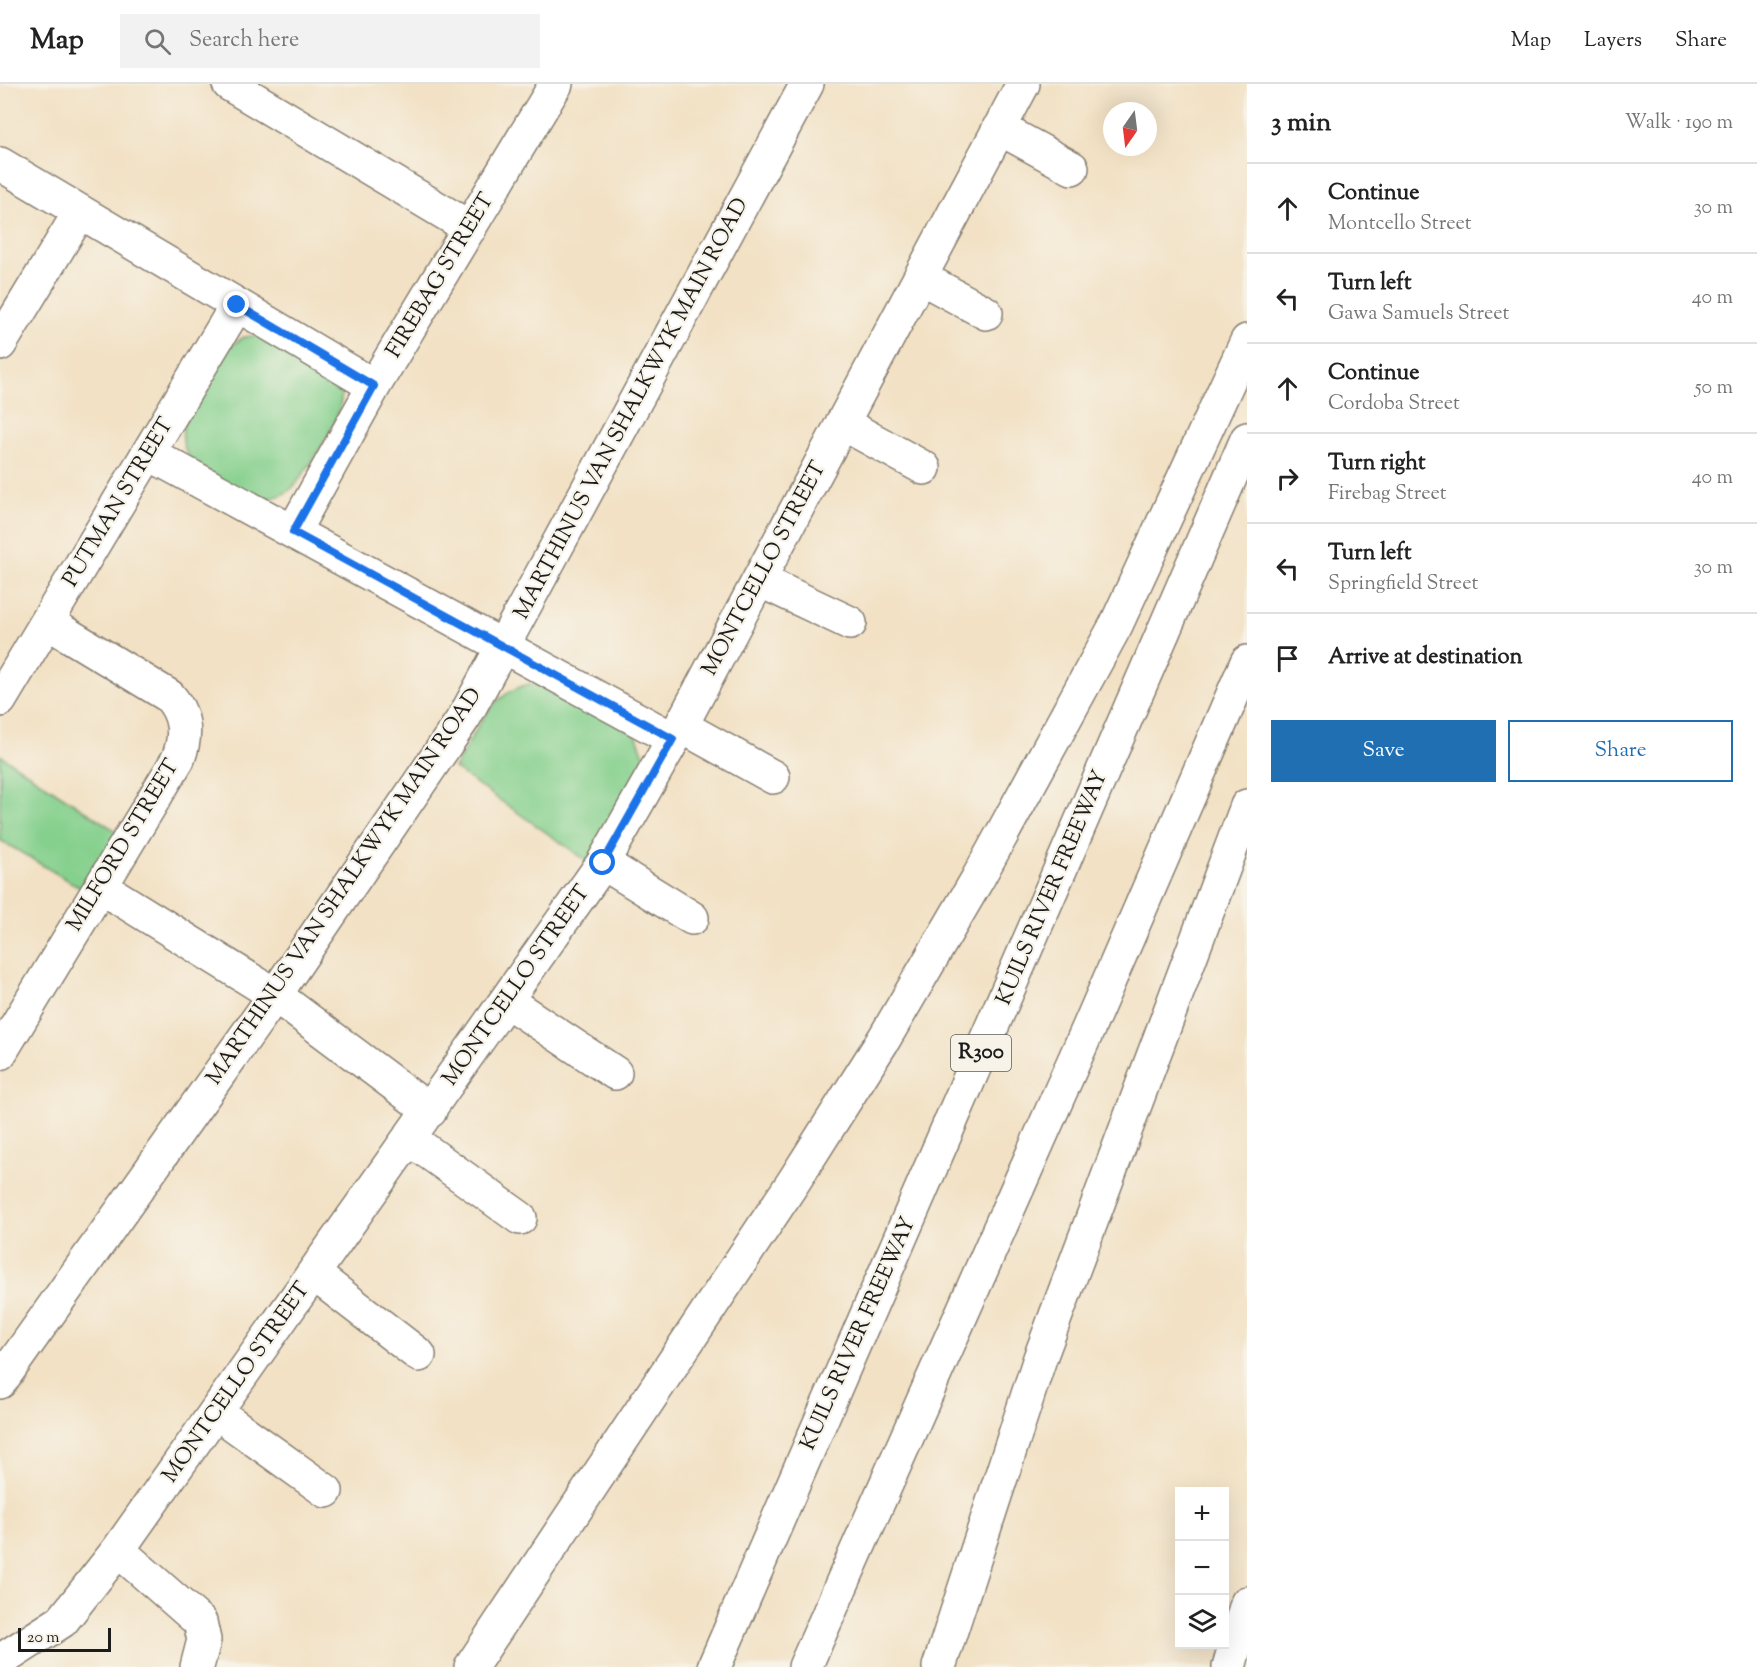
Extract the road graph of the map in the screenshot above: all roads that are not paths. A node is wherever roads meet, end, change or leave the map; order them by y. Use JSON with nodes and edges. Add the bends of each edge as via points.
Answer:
{"nodes":[{"id":1,"x":229,"y":84,"type":"edge"},
{"id":2,"x":556,"y":84,"type":"edge"},
{"id":3,"x":807,"y":84,"type":"edge"},
{"id":4,"x":1023,"y":84,"type":"edge"},
{"id":5,"x":999,"y":128,"type":"junction"},
{"id":6,"x":0,"y":164,"type":"edge"},
{"id":7,"x":1072,"y":168,"type":"dead end"},
{"id":8,"x":80,"y":212,"type":"junction"},
{"id":9,"x":470,"y":228,"type":"junction"},
{"id":10,"x":920,"y":277,"type":"junction"},
{"id":11,"x":237,"y":305,"type":"junction"},
{"id":12,"x":986,"y":313,"type":"dead end"},
{"id":13,"x":1247,"y":341,"type":"edge"},
{"id":14,"x":0,"y":344,"type":"edge"},
{"id":15,"x":374,"y":386,"type":"junction"},
{"id":16,"x":842,"y":423,"type":"junction"},
{"id":17,"x":1247,"y":439,"type":"edge"},
{"id":18,"x":148,"y":453,"type":"junction"},
{"id":19,"x":924,"y":468,"type":"dead end"},
{"id":20,"x":293,"y":532,"type":"junction"},
{"id":21,"x":759,"y":580,"type":"junction"},
{"id":22,"x":47,"y":622,"type":"junction"},
{"id":23,"x":850,"y":623,"type":"dead end"},
{"id":24,"x":503,"y":648,"type":"junction"},
{"id":25,"x":1247,"y":662,"type":"edge"},
{"id":26,"x":0,"y":700,"type":"edge"},
{"id":27,"x":677,"y":733,"type":"junction"},
{"id":28,"x":773,"y":777,"type":"dead end"},
{"id":29,"x":1247,"y":806,"type":"edge"},
{"id":30,"x":603,"y":863,"type":"junction"},
{"id":31,"x":101,"y":887,"type":"junction"},
{"id":32,"x":692,"y":918,"type":"dead end"},
{"id":33,"x":275,"y":995,"type":"junction"},
{"id":34,"x":507,"y":1002,"type":"junction"},
{"id":35,"x":0,"y":1053,"type":"edge"},
{"id":36,"x":615,"y":1073,"type":"dead end"},
{"id":37,"x":430,"y":1111,"type":"junction"},
{"id":38,"x":410,"y":1139,"type":"junction"},
{"id":39,"x":520,"y":1218,"type":"dead end"},
{"id":40,"x":314,"y":1274,"type":"junction"},
{"id":41,"x":419,"y":1355,"type":"dead end"},
{"id":42,"x":0,"y":1382,"type":"edge"},
{"id":43,"x":216,"y":1412,"type":"junction"},
{"id":44,"x":326,"y":1491,"type":"dead end"},
{"id":45,"x":118,"y":1550,"type":"junction"},
{"id":46,"x":1247,"y":1603,"type":"edge"},
{"id":47,"x":0,"y":1661,"type":"edge"},
{"id":48,"x":197,"y":1667,"type":"edge"},
{"id":49,"x":471,"y":1667,"type":"edge"},
{"id":50,"x":714,"y":1667,"type":"edge"},
{"id":51,"x":805,"y":1667,"type":"edge"},
{"id":52,"x":939,"y":1667,"type":"edge"},
{"id":53,"x":1229,"y":1667,"type":"edge"}],
"edges":[{"from":1,"to":9,"type":"main road"},
{"from":2,"to":9,"type":"main road","name":"FIREBAG STREET"},
{"from":3,"to":24,"type":"main road","name":"MARTHINUS VAN SHALKWYK MAIN ROAD"},
{"from":4,"to":5,"type":"main road","name":"MONTCELLO STREET"},
{"from":5,"to":7,"type":"main road"},
{"from":5,"to":10,"type":"main road","name":"MONTCELLO STREET"},
{"from":6,"to":8,"type":"main road"},
{"from":8,"to":11,"type":"main road"},
{"from":8,"to":14,"type":"main road"},
{"from":9,"to":15,"type":"main road","name":"FIREBAG STREET"},
{"from":10,"to":12,"type":"main road"},
{"from":10,"to":16,"type":"main road","name":"MONTCELLO STREET"},
{"from":11,"to":15,"type":"main road"},
{"from":11,"to":18,"type":"main road","name":"PUTMAN STREET"},
{"from":13,"to":49,"type":"main road","via":[[1116,625],[977,880],[884,1039],[788,1191]]},
{"from":15,"to":20,"type":"main road","name":"FIREBAG STREET"},
{"from":16,"to":19,"type":"main road"},
{"from":16,"to":21,"type":"main road","name":"MONTCELLO STREET"},
{"from":17,"to":50,"type":"main road","name":"KUILS RIVER FREEWAY","number":"R300"},
{"from":18,"to":20,"type":"main road"},
{"from":18,"to":22,"type":"main road","name":"PUTMAN STREET"},
{"from":20,"to":24,"type":"main road"},
{"from":21,"to":23,"type":"main road"},
{"from":21,"to":27,"type":"main road","name":"MONTCELLO STREET"},
{"from":22,"to":26,"type":"main road","name":"PUTMAN STREET"},
{"from":22,"to":31,"type":"main road","name":"MILFORD STREET","via":[[169,696],[177,706],[184,729],[178,759]]},
{"from":24,"to":27,"type":"main road"},
{"from":24,"to":33,"type":"main road","name":"MARTHINUS VAN SHALKWYK MAIN ROAD","via":[[465,716]]},
{"from":25,"to":51,"type":"main road"},
{"from":27,"to":28,"type":"main road"},
{"from":27,"to":30,"type":"main road","name":"MONTCELLO STREET"},
{"from":29,"to":52,"type":"main road","via":[[1040,1358]]},
{"from":30,"to":32,"type":"main road"},
{"from":30,"to":34,"type":"main road","name":"MONTCELLO STREET"},
{"from":31,"to":33,"type":"main road"},
{"from":31,"to":35,"type":"main road","name":"MILFORD STREET"},
{"from":33,"to":37,"type":"main road"},
{"from":33,"to":42,"type":"main road","name":"MARTHINUS VAN SHALKWYK MAIN ROAD"},
{"from":34,"to":36,"type":"main road"},
{"from":34,"to":37,"type":"main road","name":"MONTCELLO STREET"},
{"from":37,"to":38,"type":"main road","name":"MONTCELLO STREET"},
{"from":38,"to":39,"type":"main road"},
{"from":38,"to":40,"type":"main road","name":"MONTCELLO STREET"},
{"from":40,"to":41,"type":"main road"},
{"from":40,"to":43,"type":"main road","name":"MONTCELLO STREET"},
{"from":43,"to":44,"type":"main road"},
{"from":43,"to":45,"type":"main road","name":"MONTCELLO STREET"},
{"from":45,"to":47,"type":"main road","name":"MONTCELLO STREET","via":[[62,1621]]},
{"from":45,"to":48,"type":"main road","via":[[200,1622],[204,1640]]},
{"from":46,"to":53,"type":"main road"}]}
